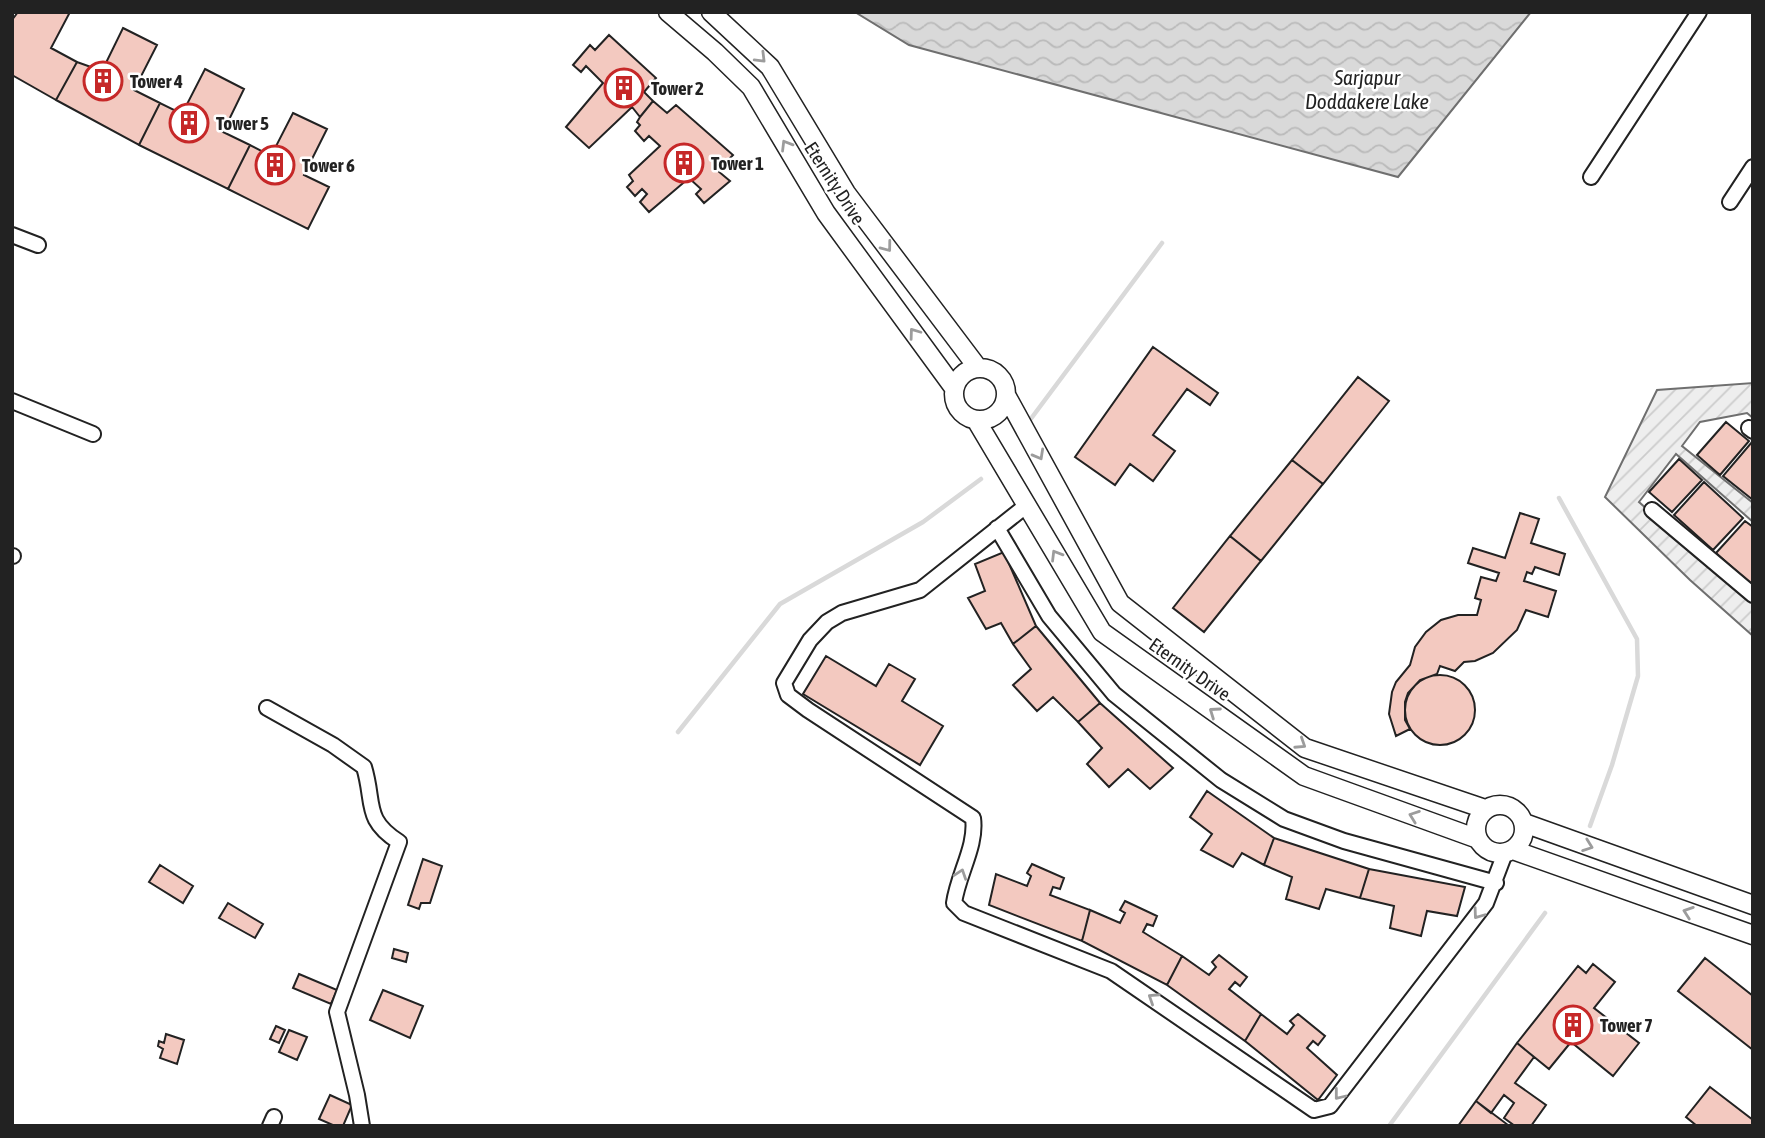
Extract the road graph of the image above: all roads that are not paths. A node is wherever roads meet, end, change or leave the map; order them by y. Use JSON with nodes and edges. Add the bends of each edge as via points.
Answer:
{"nodes":[{"id":1,"x":668,"y":12,"type":"edge"},
{"id":2,"x":711,"y":12,"type":"edge"},
{"id":3,"x":1699,"y":12,"type":"edge"},
{"id":4,"x":1753,"y":167,"type":"edge"},
{"id":5,"x":1591,"y":177,"type":"dead end"},
{"id":6,"x":1730,"y":202,"type":"dead end"},
{"id":7,"x":12,"y":234,"type":"edge"},
{"id":8,"x":38,"y":245,"type":"dead end"},
{"id":9,"x":978,"y":368,"type":"junction"},
{"id":10,"x":954,"y":388,"type":"junction"},
{"id":11,"x":1006,"y":395,"type":"junction"},
{"id":12,"x":12,"y":401,"type":"edge"},
{"id":13,"x":976,"y":420,"type":"junction"},
{"id":14,"x":93,"y":434,"type":"dead end"},
{"id":15,"x":1027,"y":505,"type":"junction"},
{"id":16,"x":1653,"y":510,"type":"dead end"},
{"id":17,"x":996,"y":528,"type":"junction"},
{"id":18,"x":1753,"y":595,"type":"edge"},
{"id":19,"x":1187,"y":655,"type":"junction"},
{"id":20,"x":1163,"y":676,"type":"junction"},
{"id":21,"x":267,"y":708,"type":"dead end"},
{"id":22,"x":1485,"y":810,"type":"junction"},
{"id":23,"x":1524,"y":823,"type":"junction"},
{"id":24,"x":1478,"y":839,"type":"junction"},
{"id":25,"x":1509,"y":851,"type":"junction"},
{"id":26,"x":1496,"y":883,"type":"junction"},
{"id":27,"x":1753,"y":905,"type":"edge"},
{"id":28,"x":1753,"y":935,"type":"edge"},
{"id":29,"x":362,"y":1126,"type":"edge"}],
"edges":[{"from":10,"to":1,"type":"street","name":"Eternity Drive","one_way":true,"via":[[826,213],[751,87]]},
{"from":2,"to":9,"type":"street","name":"Eternity Drive","one_way":true,"via":[[770,67],[846,193]]},
{"from":3,"to":5,"type":"street"},
{"from":4,"to":6,"type":"street"},
{"from":7,"to":8,"type":"street"},
{"from":9,"to":10,"type":"street","via":[[963,374]]},
{"from":9,"to":11,"type":"street","name":"Eternity Drive","via":[[995,372]]},
{"from":10,"to":13,"type":"street","name":"Eternity Drive","via":[[961,412]]},
{"from":11,"to":13,"type":"street","via":[[1000,411]]},
{"from":11,"to":19,"type":"street","name":"Eternity Drive","one_way":true,"via":[[1120,603]]},
{"from":12,"to":14,"type":"street"},
{"from":13,"to":15,"type":"street","name":"Eternity Drive"},
{"from":15,"to":17,"type":"street"},
{"from":20,"to":15,"type":"street","name":"Eternity Drive","one_way":true,"via":[[1102,632]]},
{"from":16,"to":18,"type":"street"},
{"from":17,"to":26,"type":"street","via":[[1049,616],[1114,694],[1221,780],[1284,819],[1344,841]]},
{"from":26,"to":17,"type":"street","one_way":true,"via":[[1442,963],[1330,1107],[1314,1110],[1111,971],[964,913],[954,903],[975,832],[973,818],[808,710],[788,695],[784,683],[810,640],[827,622],[920,590]]},
{"from":19,"to":20,"type":"street"},
{"from":19,"to":22,"type":"street","name":"Eternity Drive","one_way":true,"via":[[1305,748]]},
{"from":24,"to":20,"type":"street","name":"Eternity Drive","one_way":true,"via":[[1304,776]]},
{"from":21,"to":29,"type":"street","via":[[365,767],[376,823],[399,842],[338,1012]]},
{"from":22,"to":23,"type":"street","name":"Eternity Drive","via":[[1509,806]]},
{"from":22,"to":24,"type":"street","via":[[1476,823]]},
{"from":23,"to":25,"type":"street","via":[[1523,838]]},
{"from":23,"to":27,"type":"street","name":"Eternity Drive","one_way":true},
{"from":24,"to":25,"type":"street","name":"Eternity Drive","via":[[1490,851]]},
{"from":25,"to":26,"type":"street"},
{"from":28,"to":25,"type":"street","name":"Eternity Drive","one_way":true}]}
